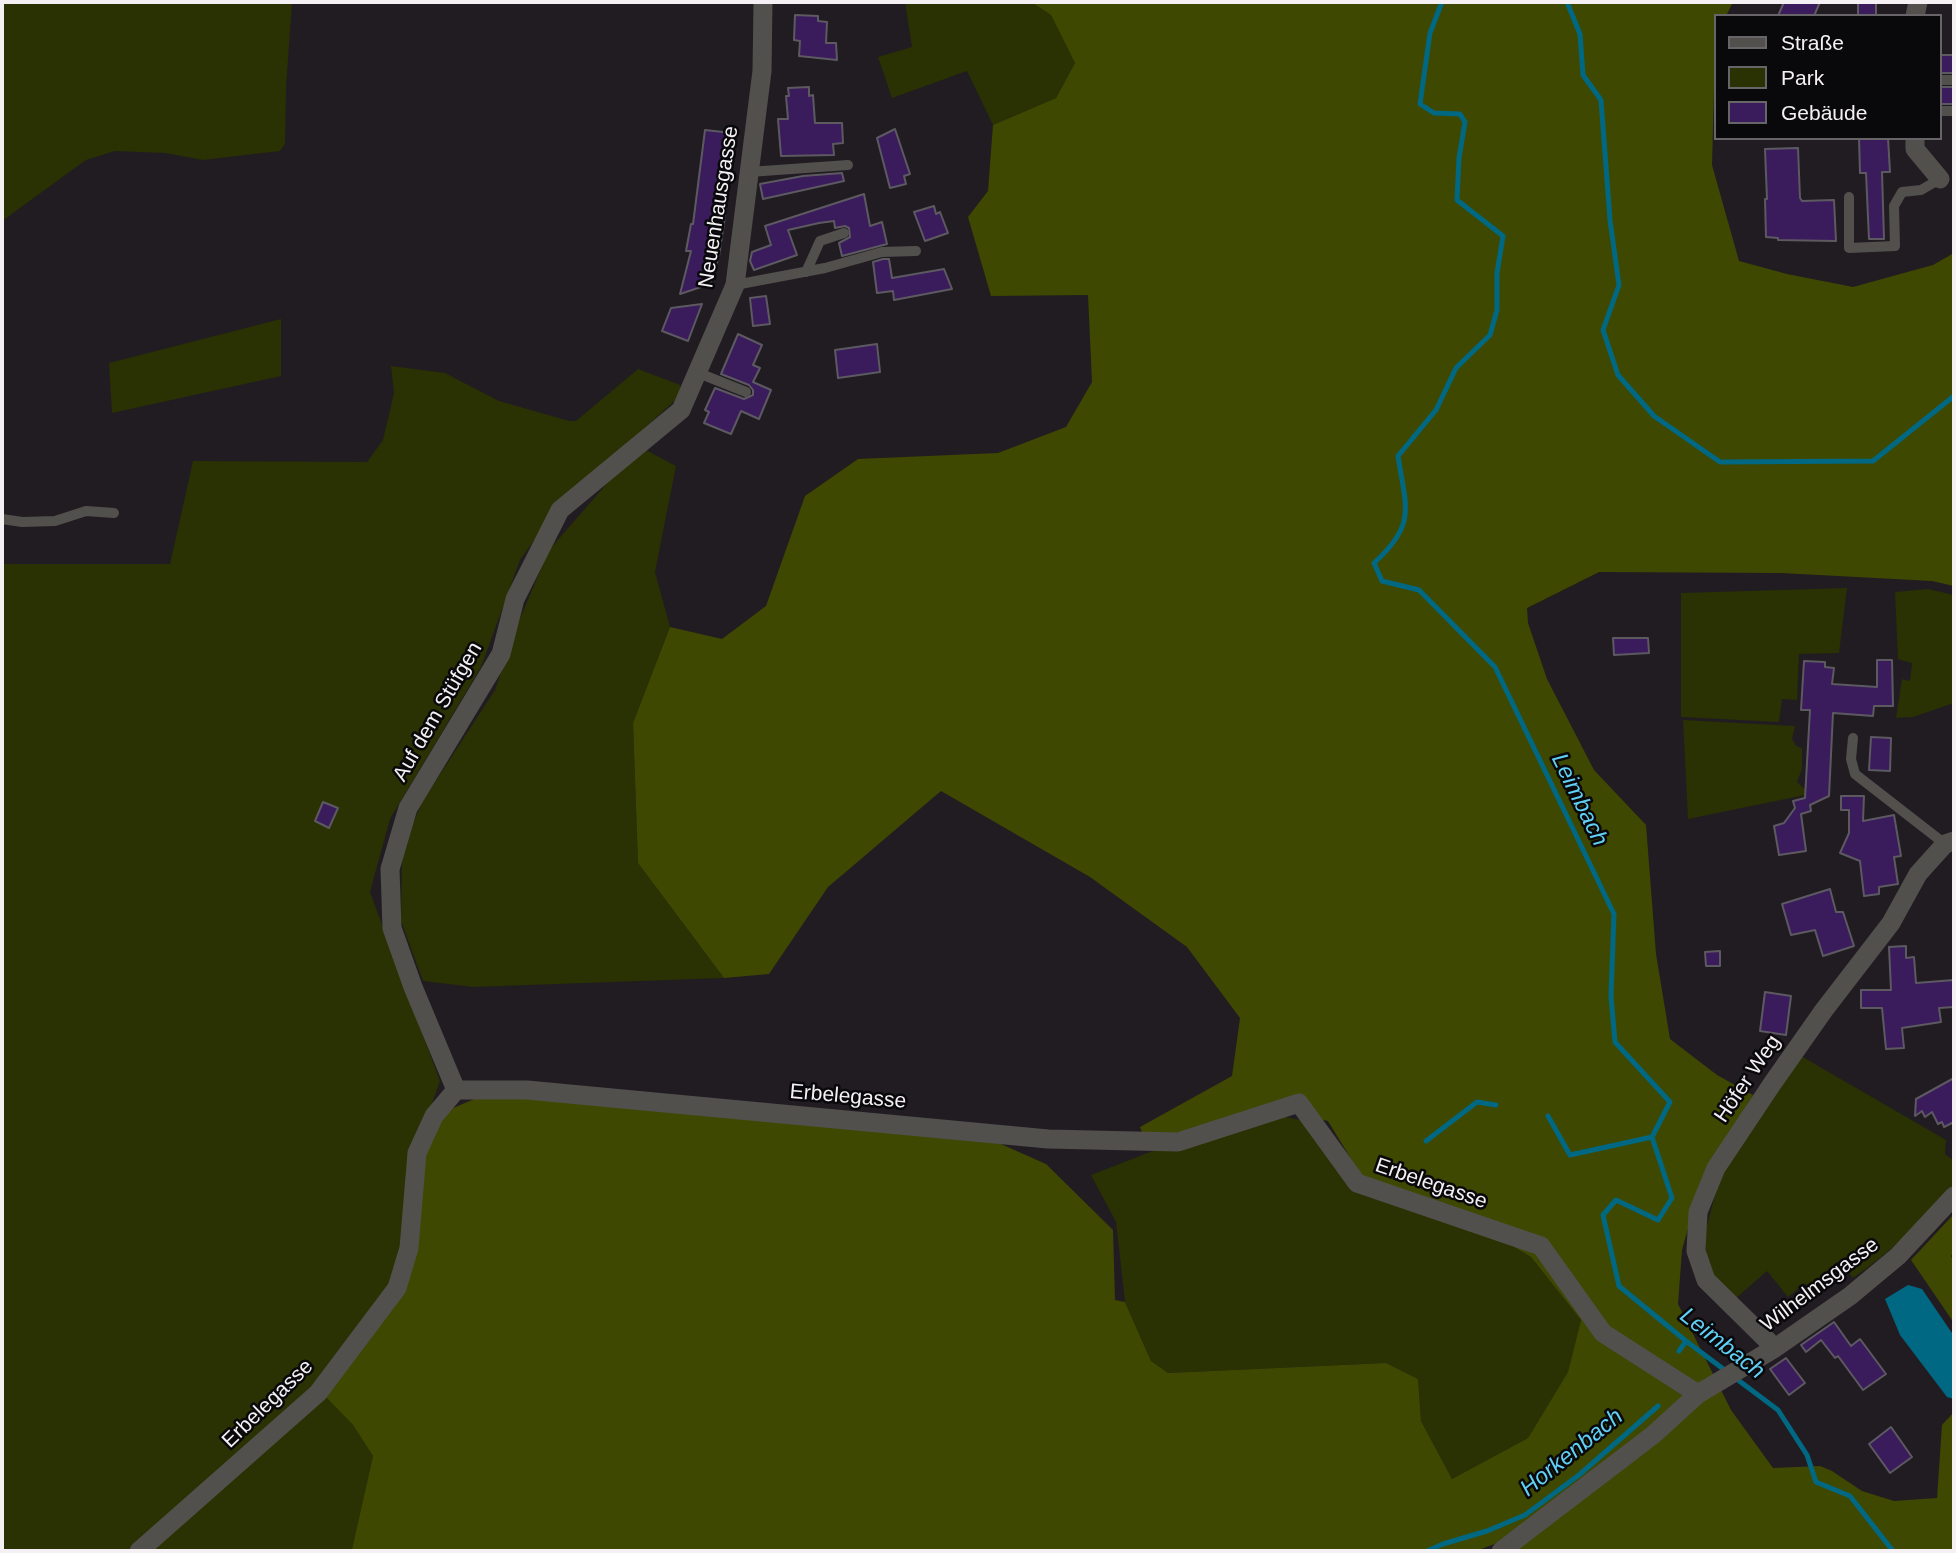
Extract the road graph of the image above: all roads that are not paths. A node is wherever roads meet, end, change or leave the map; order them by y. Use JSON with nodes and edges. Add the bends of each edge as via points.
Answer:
{"nodes":[{"id":1,"x":763,"y":2,"type":"edge"},
{"id":2,"x":1915,"y":140,"type":"edge"},
{"id":3,"x":848,"y":165,"type":"dead end"},
{"id":4,"x":749,"y":172,"type":"junction"},
{"id":5,"x":1940,"y":179,"type":"joint"},
{"id":6,"x":1849,"y":197,"type":"dead end"},
{"id":7,"x":844,"y":233,"type":"dead end"},
{"id":8,"x":916,"y":251,"type":"dead end"},
{"id":9,"x":806,"y":272,"type":"junction"},
{"id":10,"x":735,"y":285,"type":"junction"},
{"id":11,"x":696,"y":373,"type":"junction"},
{"id":12,"x":746,"y":392,"type":"dead end"},
{"id":13,"x":681,"y":410,"type":"joint"},
{"id":14,"x":114,"y":513,"type":"dead end"},
{"id":15,"x":2,"y":519,"type":"edge"},
{"id":16,"x":1853,"y":738,"type":"dead end"},
{"id":17,"x":1950,"y":843,"type":"edge"},
{"id":18,"x":456,"y":1090,"type":"junction"},
{"id":19,"x":1954,"y":1196,"type":"edge"},
{"id":20,"x":1774,"y":1348,"type":"junction"},
{"id":21,"x":1698,"y":1394,"type":"junction"},
{"id":22,"x":139,"y":1551,"type":"edge"},
{"id":23,"x":1501,"y":1551,"type":"edge"}],
"edges":[{"from":1,"to":4,"type":"street","name":"Neuenhausgasse","via":[[762,71]]},
{"from":2,"to":5,"type":"street","via":[[1915,149]]},
{"from":3,"to":4,"type":"lane"},
{"from":4,"to":10,"type":"street","name":"Neuenhausgasse"},
{"from":5,"to":6,"type":"lane","via":[[1921,190],[1902,192],[1894,206],[1895,246],[1849,248]]},
{"from":7,"to":9,"type":"lane","via":[[820,241]]},
{"from":8,"to":9,"type":"lane","via":[[882,252]]},
{"from":9,"to":10,"type":"lane"},
{"from":10,"to":11,"type":"street","name":"Neuenhausgasse"},
{"from":11,"to":12,"type":"lane"},
{"from":11,"to":13,"type":"street","name":"Neuenhausgasse"},
{"from":13,"to":18,"type":"street","name":"Auf dem Stüfgen","via":[[560,510],[515,599],[501,654],[408,808],[390,869],[392,928]]},
{"from":14,"to":15,"type":"lane","via":[[86,511],[55,521]]},
{"from":16,"to":17,"type":"lane","name":"Höfer Weg","via":[[1855,774]]},
{"from":17,"to":20,"type":"street","name":"Höfer Weg","via":[[1918,874],[1891,923],[1772,1084],[1716,1168],[1698,1212],[1696,1251],[1706,1280]]},
{"from":18,"to":21,"type":"street","name":"Erbelegasse","via":[[527,1090],[1048,1139],[1178,1142],[1299,1103],[1357,1183],[1541,1246],[1603,1334]]},
{"from":18,"to":22,"type":"street","name":"Erbelegasse","via":[[434,1116],[417,1153],[409,1248],[397,1288],[318,1392]]},
{"from":19,"to":20,"type":"street","name":"Wilhelmsgasse","via":[[1898,1256],[1850,1296]]},
{"from":20,"to":21,"type":"street","name":"Wilhelmsgasse"},
{"from":21,"to":23,"type":"street","via":[[1653,1435]]}]}
